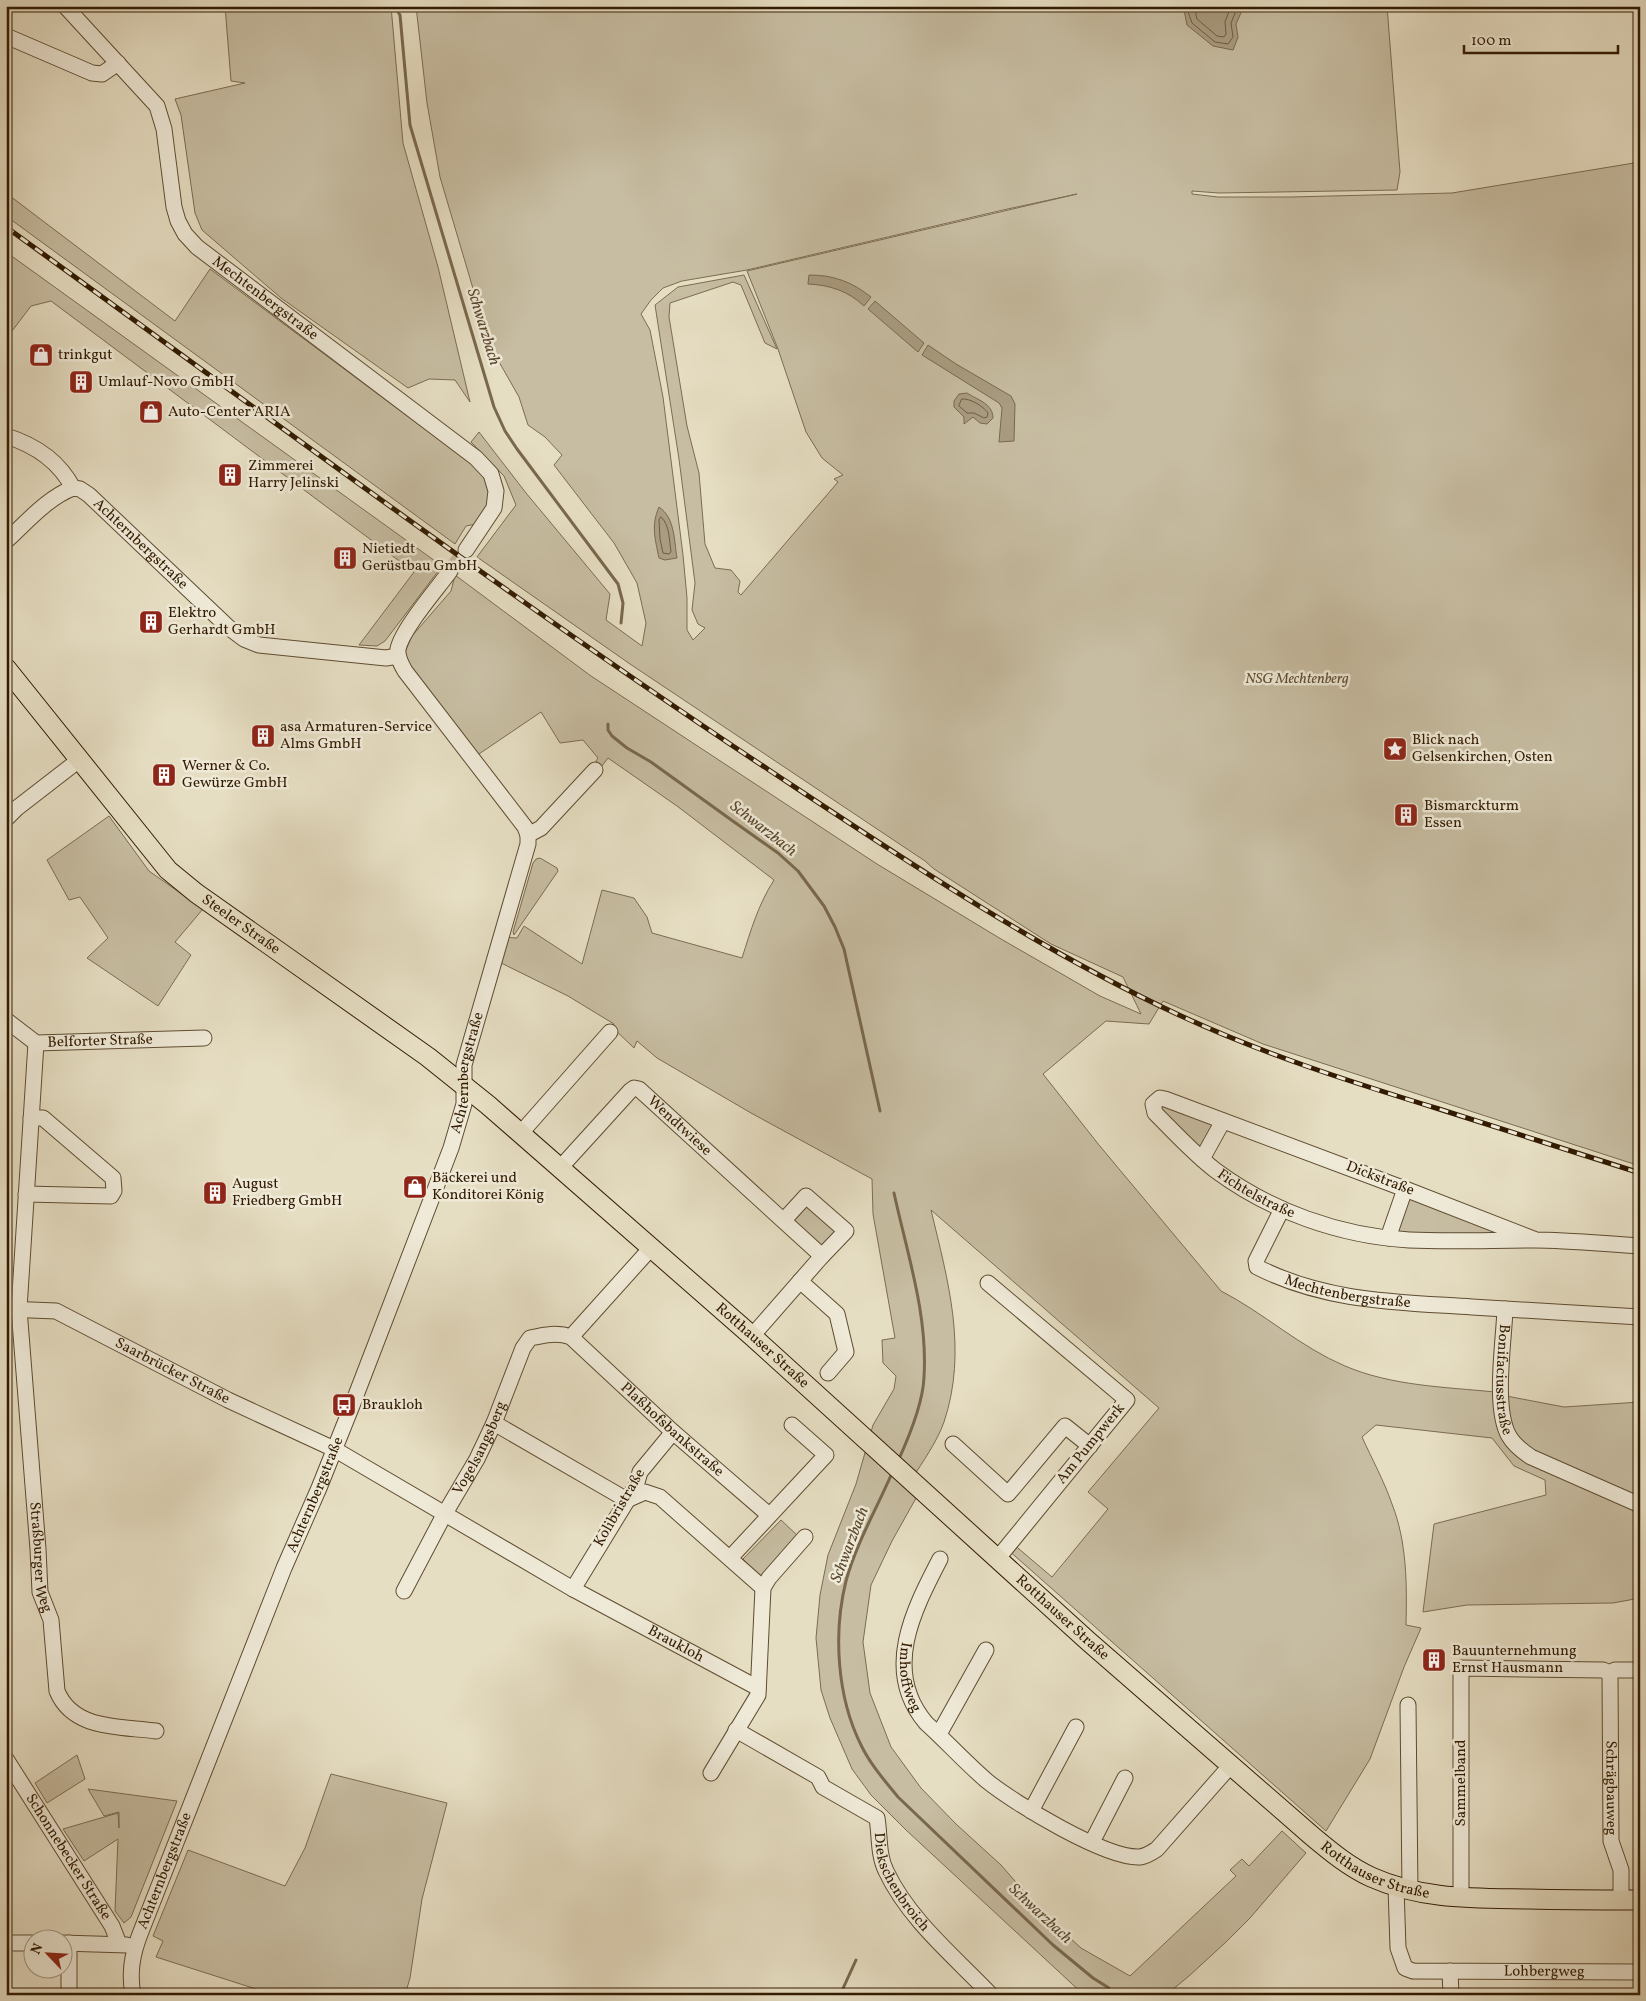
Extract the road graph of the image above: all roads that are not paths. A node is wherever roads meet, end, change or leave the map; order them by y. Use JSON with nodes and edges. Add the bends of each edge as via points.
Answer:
{"nodes":[{"id":1,"x":65,"y":6,"type":"edge"},
{"id":2,"x":6,"y":36,"type":"edge"},
{"id":3,"x":118,"y":63,"type":"junction"},
{"id":4,"x":6,"y":436,"type":"edge"},
{"id":5,"x":73,"y":488,"type":"junction"},
{"id":6,"x":6,"y":541,"type":"edge"},
{"id":7,"x":466,"y":550,"type":"tunnel mouth"},
{"id":8,"x":450,"y":571,"type":"tunnel mouth"},
{"id":9,"x":398,"y":656,"type":"junction"},
{"id":10,"x":6,"y":668,"type":"edge"},
{"id":11,"x":79,"y":760,"type":"junction"},
{"id":12,"x":595,"y":770,"type":"dead end"},
{"id":13,"x":6,"y":818,"type":"edge"},
{"id":14,"x":528,"y":835,"type":"junction"},
{"id":15,"x":6,"y":1020,"type":"edge"},
{"id":16,"x":610,"y":1032,"type":"dead end"},
{"id":17,"x":204,"y":1038,"type":"dead end"},
{"id":18,"x":36,"y":1043,"type":"junction"},
{"id":19,"x":463,"y":1084,"type":"junction"},
{"id":20,"x":1153,"y":1104,"type":"joint"},
{"id":21,"x":31,"y":1118,"type":"junction"},
{"id":22,"x":1223,"y":1121,"type":"junction"},
{"id":23,"x":520,"y":1134,"type":"junction"},
{"id":24,"x":1202,"y":1159,"type":"junction"},
{"id":25,"x":560,"y":1168,"type":"junction"},
{"id":26,"x":1405,"y":1189,"type":"junction"},
{"id":27,"x":26,"y":1194,"type":"junction"},
{"id":28,"x":1282,"y":1209,"type":"junction"},
{"id":29,"x":784,"y":1220,"type":"junction"},
{"id":30,"x":1388,"y":1238,"type":"junction"},
{"id":31,"x":1536,"y":1240,"type":"junction"},
{"id":32,"x":1640,"y":1246,"type":"edge"},
{"id":33,"x":652,"y":1248,"type":"junction"},
{"id":34,"x":822,"y":1256,"type":"junction"},
{"id":35,"x":800,"y":1281,"type":"junction"},
{"id":36,"x":988,"y":1283,"type":"dead end"},
{"id":37,"x":12,"y":1309,"type":"edge"},
{"id":38,"x":1505,"y":1309,"type":"junction"},
{"id":39,"x":1640,"y":1317,"type":"edge"},
{"id":40,"x":752,"y":1336,"type":"junction"},
{"id":41,"x":571,"y":1337,"type":"junction"},
{"id":42,"x":828,"y":1373,"type":"dead end"},
{"id":43,"x":494,"y":1423,"type":"junction"},
{"id":44,"x":792,"y":1425,"type":"dead end"},
{"id":45,"x":673,"y":1432,"type":"junction"},
{"id":46,"x":952,"y":1444,"type":"dead end"},
{"id":47,"x":1090,"y":1446,"type":"junction"},
{"id":48,"x":334,"y":1450,"type":"junction"},
{"id":49,"x":627,"y":1500,"type":"junction"},
{"id":50,"x":1640,"y":1505,"type":"edge"},
{"id":51,"x":444,"y":1515,"type":"junction"},
{"id":52,"x":769,"y":1515,"type":"junction"},
{"id":53,"x":805,"y":1538,"type":"dead end"},
{"id":54,"x":730,"y":1558,"type":"junction"},
{"id":55,"x":998,"y":1558,"type":"junction"},
{"id":56,"x":940,"y":1559,"type":"dead end"},
{"id":57,"x":764,"y":1588,"type":"junction"},
{"id":58,"x":573,"y":1589,"type":"junction"},
{"id":59,"x":404,"y":1591,"type":"dead end"},
{"id":60,"x":986,"y":1650,"type":"dead end"},
{"id":61,"x":1640,"y":1670,"type":"edge"},
{"id":62,"x":1610,"y":1673,"type":"junction"},
{"id":63,"x":758,"y":1688,"type":"junction"},
{"id":64,"x":1408,"y":1704,"type":"dead end"},
{"id":65,"x":1076,"y":1727,"type":"dead end"},
{"id":66,"x":736,"y":1730,"type":"junction"},
{"id":67,"x":156,"y":1731,"type":"dead end"},
{"id":68,"x":938,"y":1734,"type":"junction"},
{"id":69,"x":6,"y":1758,"type":"edge"},
{"id":70,"x":1231,"y":1765,"type":"junction"},
{"id":71,"x":711,"y":1773,"type":"dead end"},
{"id":72,"x":1125,"y":1778,"type":"dead end"},
{"id":73,"x":1030,"y":1810,"type":"junction"},
{"id":74,"x":1092,"y":1842,"type":"junction"},
{"id":75,"x":1403,"y":1889,"type":"junction"},
{"id":76,"x":1461,"y":1898,"type":"junction"},
{"id":77,"x":1630,"y":1900,"type":"edge"},
{"id":78,"x":6,"y":1943,"type":"edge"},
{"id":79,"x":22,"y":1943,"type":"edge"},
{"id":80,"x":72,"y":1943,"type":"edge"},
{"id":81,"x":119,"y":1944,"type":"junction"},
{"id":82,"x":135,"y":1949,"type":"junction"},
{"id":83,"x":1450,"y":1971,"type":"junction"},
{"id":84,"x":1640,"y":1972,"type":"edge"},
{"id":85,"x":68,"y":1978,"type":"edge"},
{"id":86,"x":69,"y":1995,"type":"edge"},
{"id":87,"x":133,"y":1995,"type":"edge"},
{"id":88,"x":991,"y":1995,"type":"edge"},
{"id":89,"x":1451,"y":1995,"type":"edge"}],
"edges":[{"from":1,"to":3,"type":"street","name":"Mechtenbergstraße"},
{"from":2,"to":3,"type":"street","via":[[92,73],[102,74]]},
{"from":3,"to":7,"type":"street","name":"Mechtenbergstraße","via":[[157,106],[164,129],[174,206],[185,234],[197,247],[441,430],[491,474],[496,491],[494,508]]},
{"from":4,"to":5,"type":"street","name":"Achternbergstraße","via":[[47,456]]},
{"from":5,"to":6,"type":"street","via":[[62,492]]},
{"from":5,"to":9,"type":"street","name":"Achternbergstraße","via":[[89,495],[244,639],[277,648],[386,658]]},
{"from":8,"to":9,"type":"street","via":[[407,630]]},
{"from":9,"to":14,"type":"street","via":[[405,671]]},
{"from":10,"to":11,"type":"main road","name":"Steeler Straße"},
{"from":11,"to":13,"type":"street"},
{"from":11,"to":19,"type":"main road","name":"Steeler Straße","via":[[151,852],[176,878]]},
{"from":12,"to":14,"type":"street","via":[[541,828]]},
{"from":14,"to":19,"type":"street","name":"Achternbergstraße","via":[[464,1066]]},
{"from":15,"to":18,"type":"street","name":"Belforter Straße"},
{"from":16,"to":23,"type":"street"},
{"from":17,"to":18,"type":"street","name":"Belforter Straße"},
{"from":18,"to":21,"type":"street","name":"Straßburger Weg"},
{"from":19,"to":23,"type":"main road","name":"Steeler Straße"},
{"from":19,"to":48,"type":"street","name":"Achternbergstraße","via":[[464,1104],[451,1148]]},
{"from":20,"to":22,"type":"street","name":"Dickstraße","via":[[1160,1098],[1165,1099]]},
{"from":20,"to":24,"type":"street","name":"Fichtelstraße","via":[[1154,1112]]},
{"from":21,"to":27,"type":"street","name":"Straßburger Weg"},
{"from":21,"to":27,"type":"street","via":[[43,1118],[113,1178],[114,1191],[111,1196]]},
{"from":22,"to":24,"type":"street"},
{"from":22,"to":26,"type":"street","name":"Dickstraße"},
{"from":23,"to":25,"type":"main road","name":"Steeler Straße"},
{"from":24,"to":28,"type":"street","name":"Fichtelstraße","via":[[1242,1187]]},
{"from":25,"to":29,"type":"street","name":"Wendtwiese","via":[[630,1090],[639,1089]]},
{"from":25,"to":33,"type":"main road","name":"Rotthauser Straße"},
{"from":26,"to":30,"type":"street"},
{"from":26,"to":31,"type":"street","name":"Dickstraße"},
{"from":27,"to":37,"type":"street","name":"Straßburger Weg"},
{"from":28,"to":30,"type":"street","name":"Fichtelstraße","via":[[1333,1227]]},
{"from":28,"to":38,"type":"street","name":"Mechtenbergstraße","via":[[1256,1262],[1257,1267],[1277,1276],[1312,1289],[1359,1299]]},
{"from":29,"to":34,"type":"street","name":"Wendtwiese"},
{"from":29,"to":34,"type":"street","via":[[806,1196],[846,1231]]},
{"from":30,"to":31,"type":"street","name":"Fichtelstraße"},
{"from":31,"to":32,"type":"street","name":"Fichtelstraße"},
{"from":33,"to":40,"type":"main road","name":"Rotthauser Straße"},
{"from":33,"to":41,"type":"street"},
{"from":34,"to":35,"type":"street"},
{"from":35,"to":40,"type":"street"},
{"from":35,"to":42,"type":"street","via":[[837,1314],[846,1352]]},
{"from":36,"to":47,"type":"street","name":"Am Pumpwerk","via":[[1127,1400]]},
{"from":37,"to":48,"type":"street","name":"Saarbrücker Straße","via":[[56,1312]]},
{"from":37,"to":67,"type":"street","name":"Straßburger Weg","via":[[40,1592],[51,1620],[57,1691],[69,1710],[91,1723]]},
{"from":38,"to":39,"type":"street","name":"Bonifaciusstraße"},
{"from":38,"to":50,"type":"street","name":"Bonifaciusstraße","via":[[1501,1407],[1508,1435],[1531,1457]]},
{"from":40,"to":55,"type":"main road","name":"Rotthauser Straße"},
{"from":41,"to":43,"type":"street","name":"Vogelsangsberg","via":[[546,1334],[530,1338],[516,1362]]},
{"from":41,"to":45,"type":"street","name":"Plaßhofsbankstraße"},
{"from":43,"to":49,"type":"street"},
{"from":43,"to":51,"type":"street","name":"Vogelsangsberg"},
{"from":44,"to":52,"type":"street","via":[[826,1455]]},
{"from":45,"to":49,"type":"street","name":"Kolibristraße","via":[[640,1472]]},
{"from":45,"to":52,"type":"street","name":"Plaßhofsbankstraße"},
{"from":46,"to":47,"type":"street","via":[[1008,1494],[1065,1426]]},
{"from":47,"to":55,"type":"street","name":"Am Pumpwerk"},
{"from":48,"to":51,"type":"street","name":"Braukloh"},
{"from":48,"to":82,"type":"street","name":"Achternbergstraße","via":[[284,1568]]},
{"from":49,"to":54,"type":"street","via":[[645,1492],[660,1497]]},
{"from":49,"to":58,"type":"street","name":"Kolibristraße"},
{"from":51,"to":58,"type":"street","name":"Braukloh"},
{"from":51,"to":59,"type":"street","name":"Vogelsangsberg"},
{"from":52,"to":54,"type":"street"},
{"from":53,"to":57,"type":"street"},
{"from":54,"to":57,"type":"street"},
{"from":55,"to":70,"type":"main road","name":"Rotthauser Straße"},
{"from":56,"to":68,"type":"street","name":"Imhoffweg","via":[[913,1619],[903,1659],[903,1674],[911,1699],[919,1714]]},
{"from":57,"to":63,"type":"street"},
{"from":58,"to":63,"type":"street","name":"Braukloh"},
{"from":60,"to":68,"type":"street","name":"Imhoffweg"},
{"from":61,"to":62,"type":"street"},
{"from":62,"to":76,"type":"street","name":"Sammelband","via":[[1604,1670],[1461,1668]]},
{"from":62,"to":77,"type":"street","name":"Schrägbauweg","via":[[1611,1841]]},
{"from":63,"to":66,"type":"street","via":[[758,1694]]},
{"from":64,"to":75,"type":"street"},
{"from":65,"to":73,"type":"street"},
{"from":66,"to":71,"type":"street"},
{"from":66,"to":88,"type":"street","name":"Diekschenbroich","via":[[818,1777],[823,1787],[877,1818],[886,1871],[898,1891],[913,1913]]},
{"from":68,"to":73,"type":"street","name":"Imhoffweg","via":[[987,1780]]},
{"from":69,"to":81,"type":"street","name":"Schonnebecker Straße","via":[[112,1926]]},
{"from":70,"to":74,"type":"street","name":"Imhoffweg","via":[[1157,1849],[1147,1855],[1126,1856]]},
{"from":70,"to":75,"type":"main road","name":"Rotthauser Straße","via":[[1344,1862],[1370,1877]]},
{"from":72,"to":74,"type":"street"},
{"from":73,"to":74,"type":"street","name":"Imhoffweg"},
{"from":75,"to":76,"type":"main road","name":"Rotthauser Straße"},
{"from":75,"to":83,"type":"street","name":"Lohbergweg","via":[[1398,1948],[1405,1968]]},
{"from":76,"to":77,"type":"main road","name":"Rotthauser Straße"},
{"from":78,"to":79,"type":"street"},
{"from":80,"to":81,"type":"street"},
{"from":81,"to":82,"type":"street"},
{"from":82,"to":87,"type":"street","name":"Achternbergstraße","via":[[130,1978]]},
{"from":83,"to":84,"type":"street","name":"Lohbergweg"},
{"from":83,"to":89,"type":"street"},
{"from":85,"to":86,"type":"street"}]}
